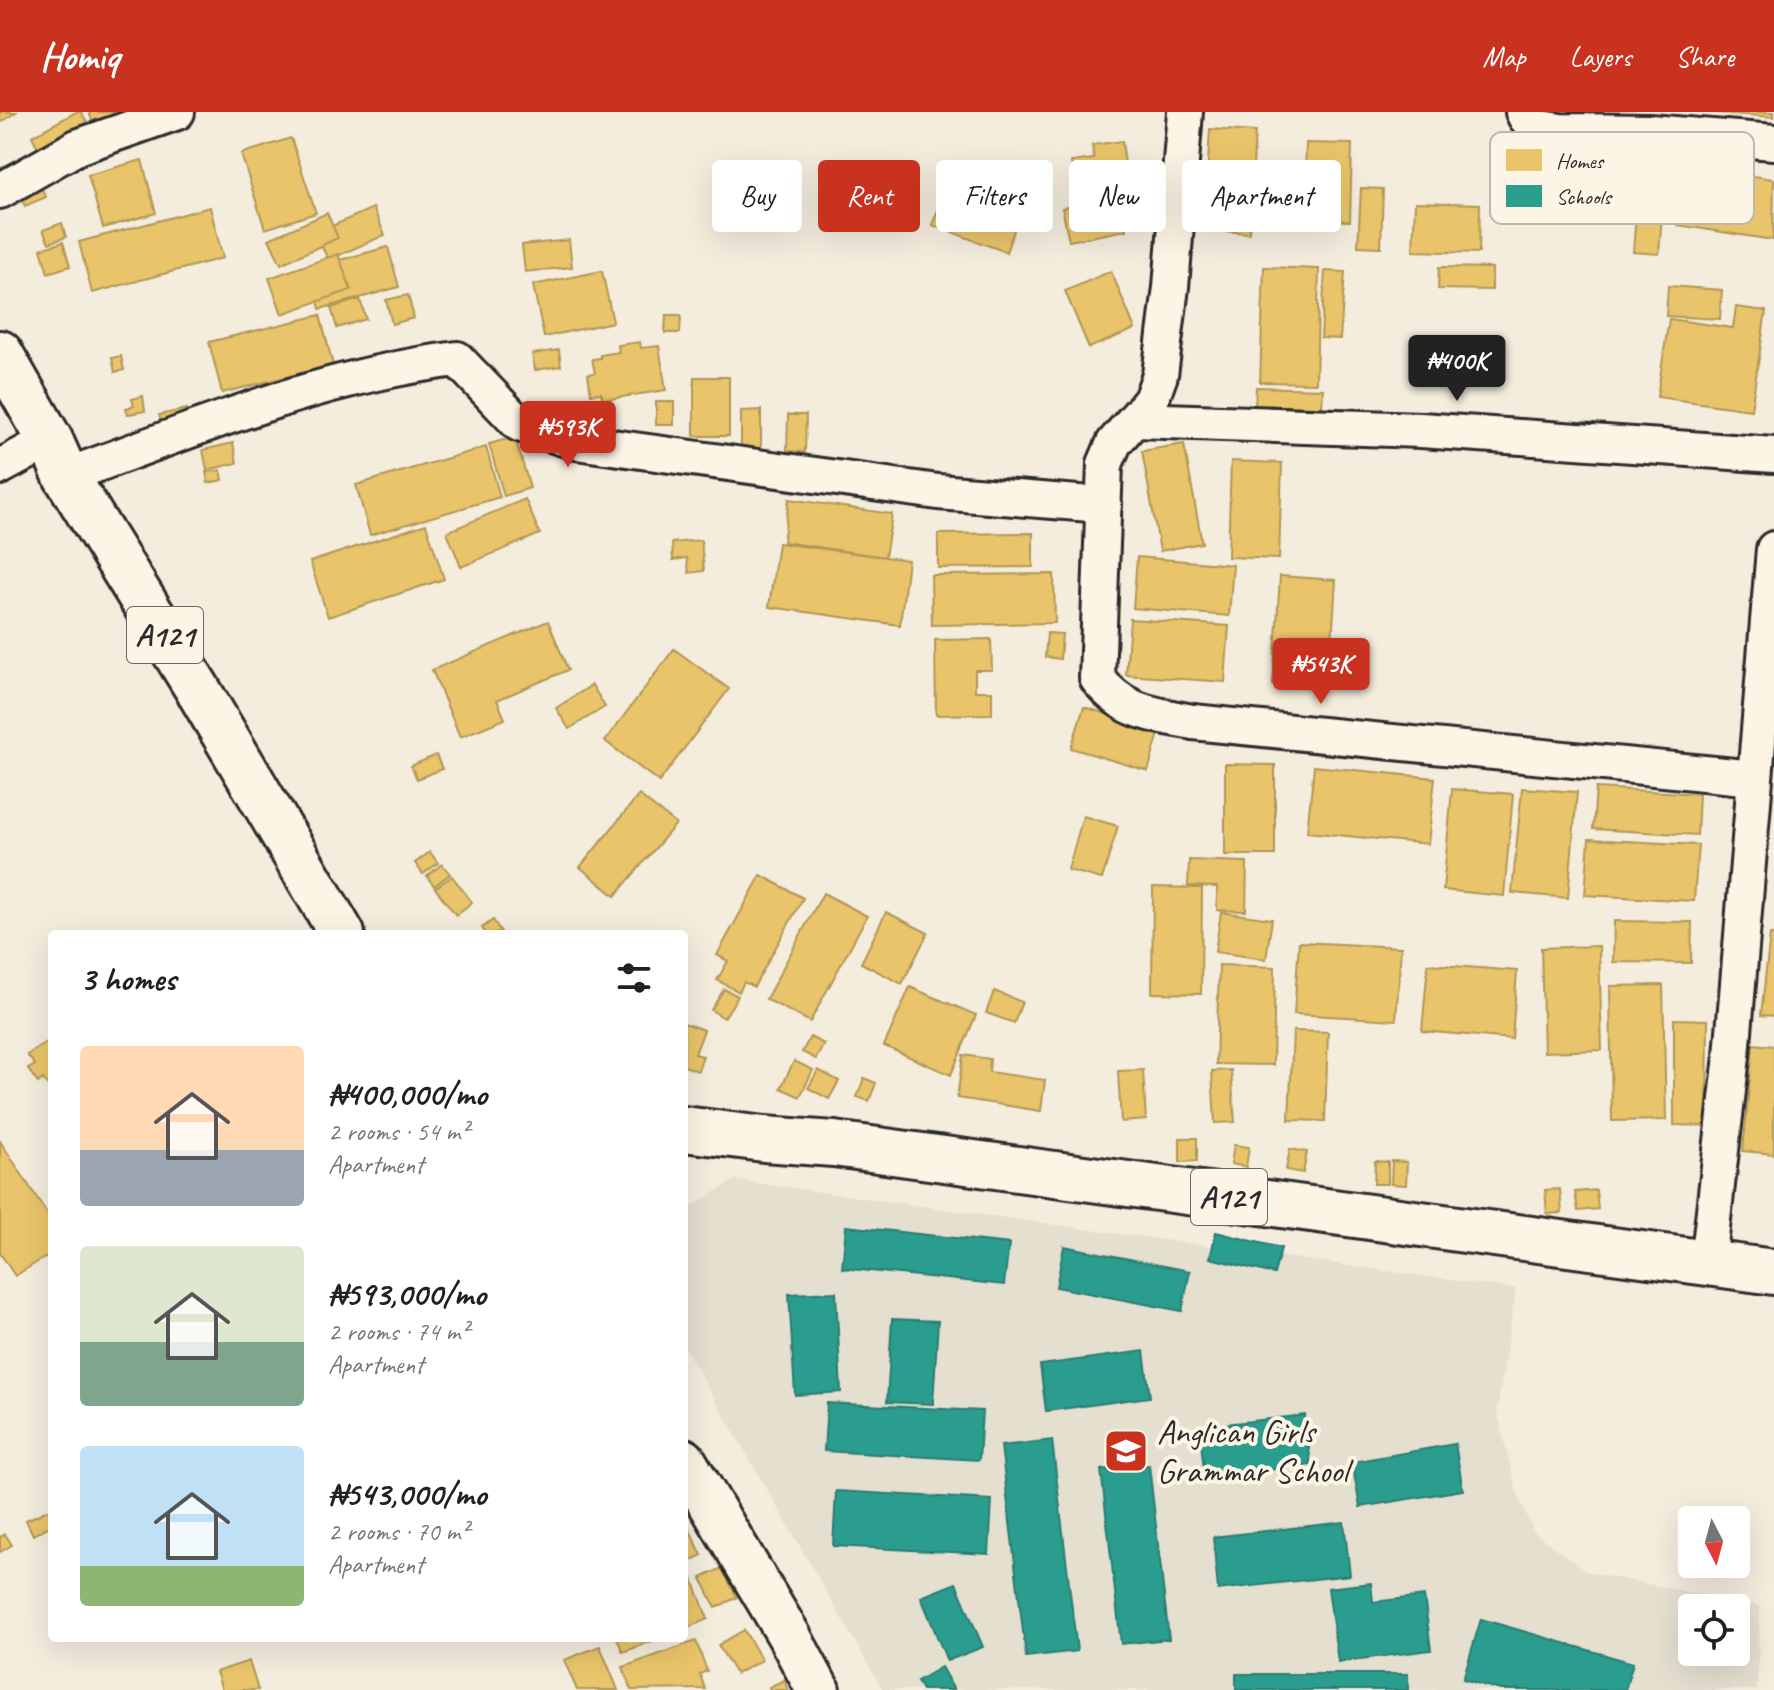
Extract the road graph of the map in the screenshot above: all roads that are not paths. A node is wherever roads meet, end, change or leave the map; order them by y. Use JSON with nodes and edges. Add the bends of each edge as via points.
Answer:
{"nodes":[{"id":1,"x":177,"y":112,"type":"edge"},
{"id":2,"x":1185,"y":112,"type":"edge"},
{"id":3,"x":1526,"y":115,"type":"edge"},
{"id":4,"x":1650,"y":132,"type":"edge"},
{"id":5,"x":1754,"y":140,"type":"edge"},
{"id":6,"x":1774,"y":142,"type":"edge"},
{"id":7,"x":0,"y":191,"type":"edge"},
{"id":8,"x":0,"y":353,"type":"edge"},
{"id":9,"x":1136,"y":420,"type":"junction"},
{"id":10,"x":1774,"y":455,"type":"edge"},
{"id":11,"x":58,"y":458,"type":"junction"},
{"id":12,"x":0,"y":467,"type":"edge"},
{"id":13,"x":1104,"y":505,"type":"junction"},
{"id":14,"x":1774,"y":549,"type":"edge"},
{"id":15,"x":1774,"y":558,"type":"edge"},
{"id":16,"x":1754,"y":778,"type":"junction"},
{"id":17,"x":1761,"y":860,"type":"edge"},
{"id":18,"x":343,"y":928,"type":"edge"},
{"id":19,"x":688,"y":1130,"type":"edge"},
{"id":20,"x":1708,"y":1262,"type":"junction"},
{"id":21,"x":1774,"y":1272,"type":"edge"},
{"id":22,"x":688,"y":1467,"type":"edge"},
{"id":23,"x":818,"y":1690,"type":"edge"}],
"edges":[{"from":1,"to":7,"type":"street","via":[[77,147]]},
{"from":2,"to":9,"type":"street","via":[[1160,375]]},
{"from":3,"to":4,"type":"street","via":[[1535,127],[1560,131]]},
{"from":5,"to":6,"type":"street"},
{"from":8,"to":11,"type":"main road","number":"A121"},
{"from":9,"to":10,"type":"street","via":[[1436,431]]},
{"from":9,"to":13,"type":"street","via":[[1114,443],[1105,464]]},
{"from":11,"to":12,"type":"street"},
{"from":11,"to":13,"type":"street","via":[[406,365],[457,359],[519,424],[576,442],[938,492]]},
{"from":11,"to":18,"type":"main road","number":"A121"},
{"from":13,"to":16,"type":"street","via":[[1097,678],[1110,695],[1132,709],[1193,722]]},
{"from":14,"to":15,"type":"street"},
{"from":15,"to":16,"type":"street"},
{"from":16,"to":17,"type":"street"},
{"from":17,"to":20,"type":"street"},
{"from":19,"to":20,"type":"main road","number":"A121","via":[[834,1144]]},
{"from":20,"to":21,"type":"main road","number":"A121"},
{"from":22,"to":23,"type":"street"}]}
